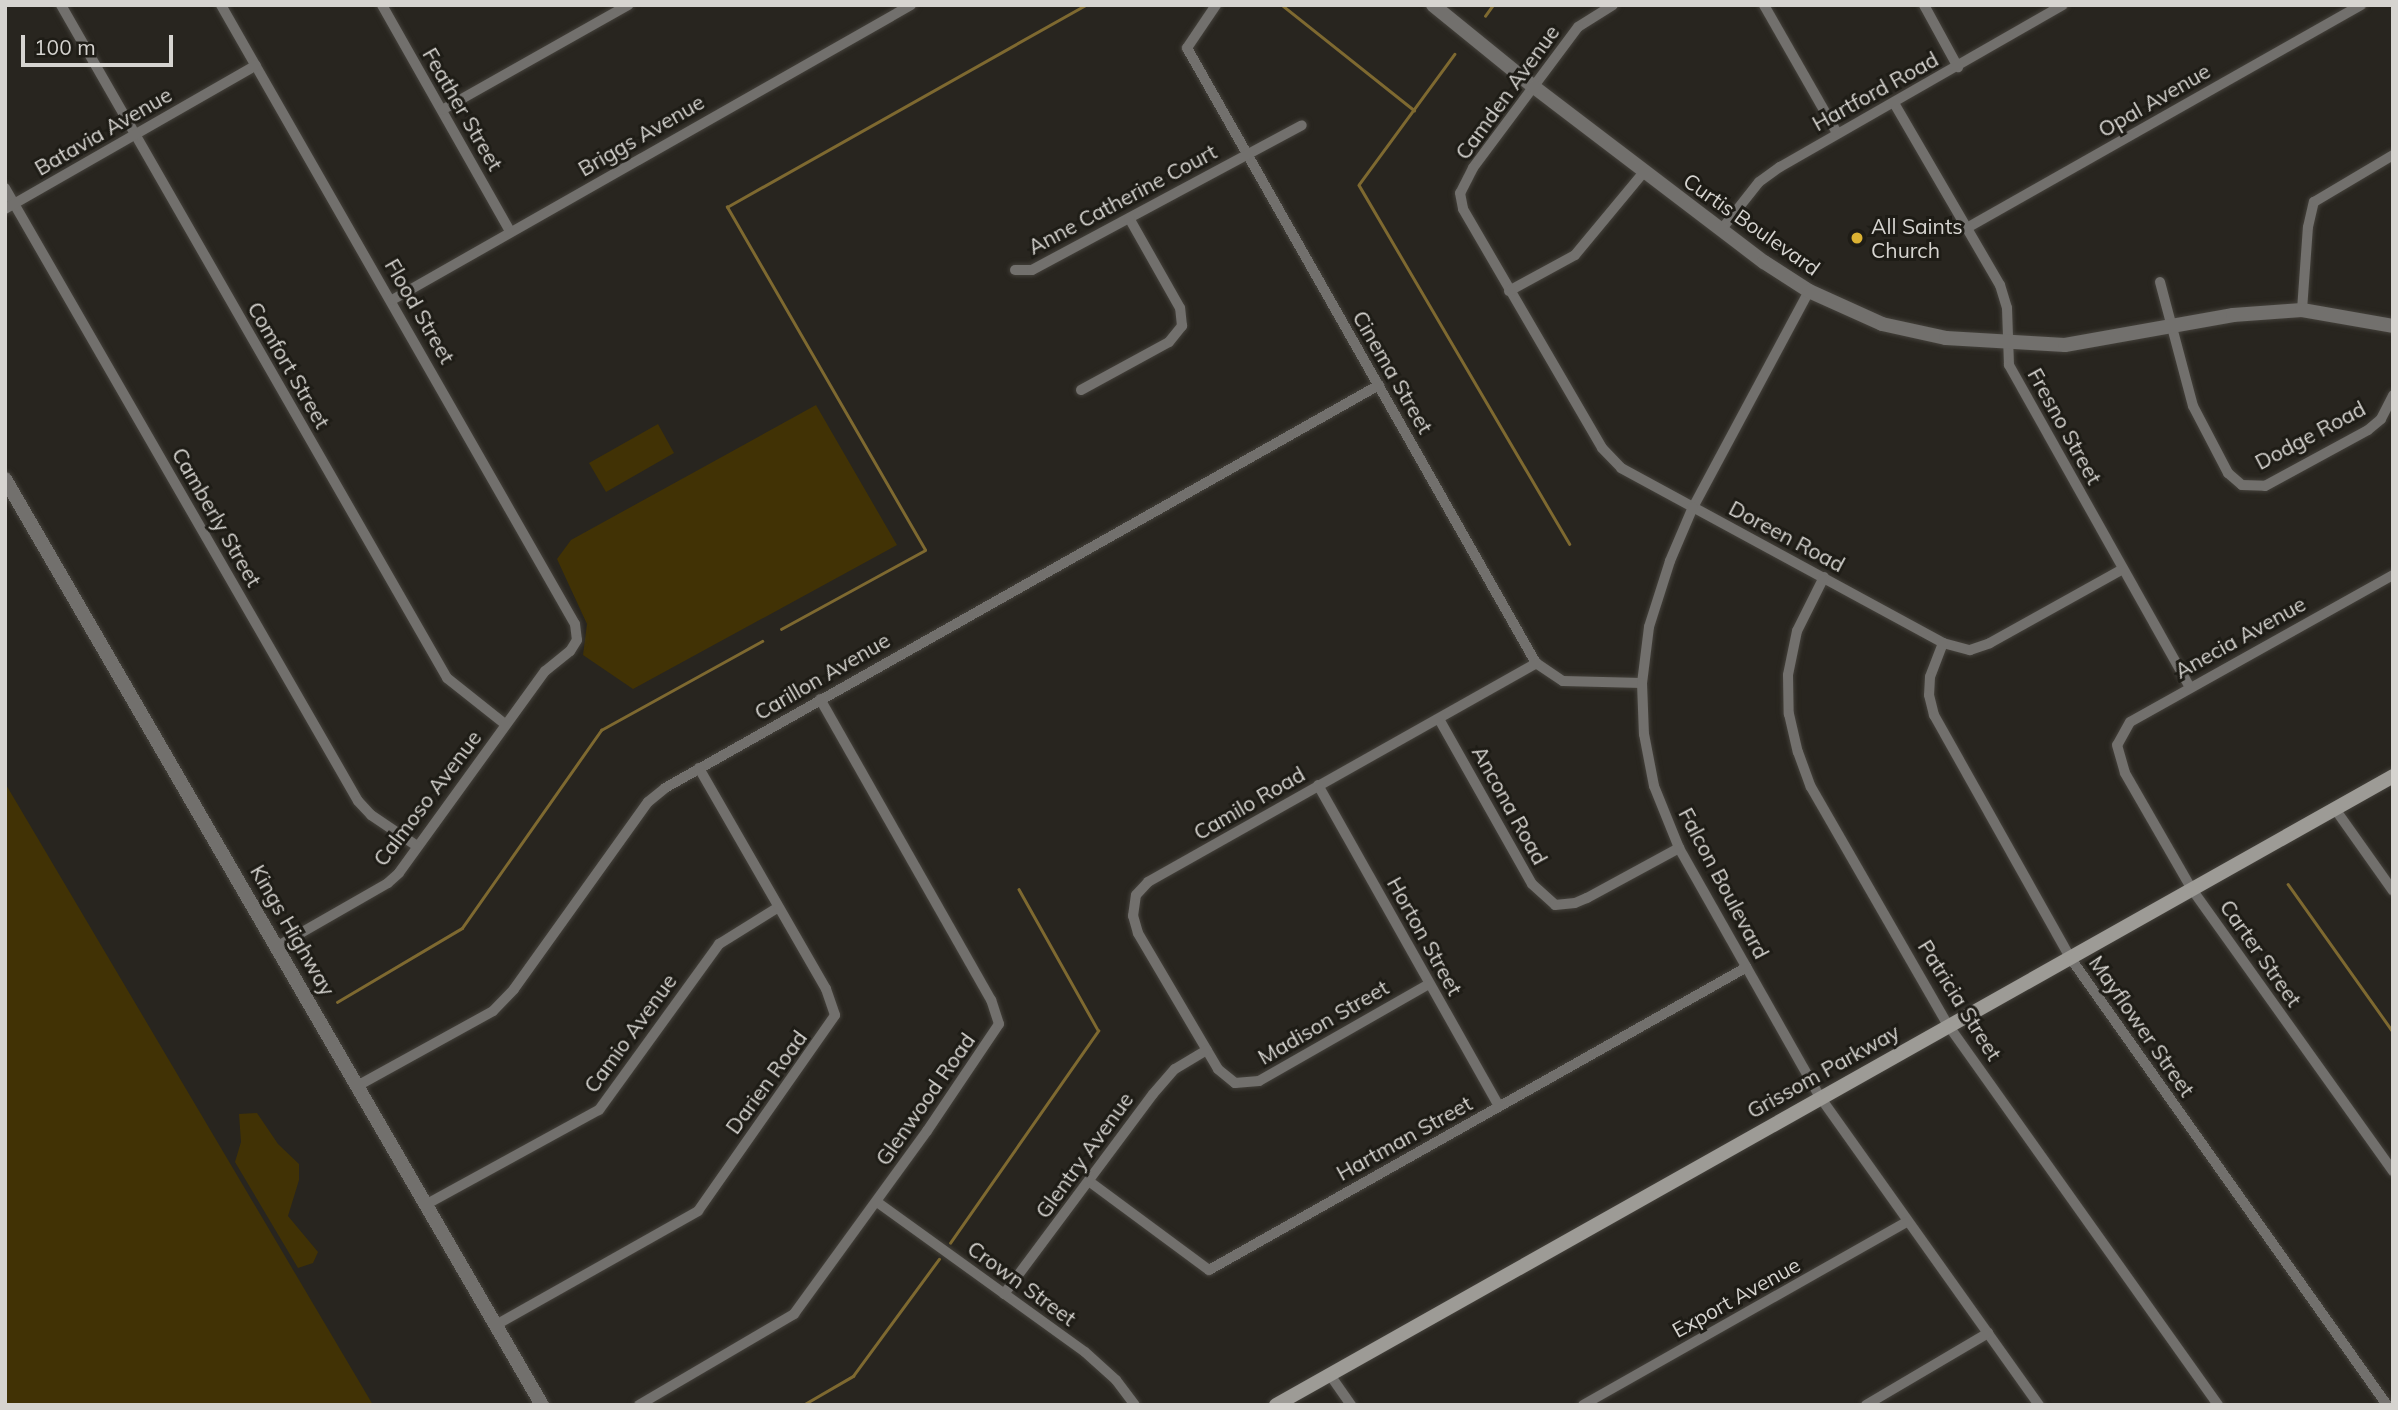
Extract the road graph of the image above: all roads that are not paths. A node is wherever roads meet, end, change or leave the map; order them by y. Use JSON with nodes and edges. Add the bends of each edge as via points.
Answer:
{"nodes":[{"id":1,"x":61,"y":5,"type":"edge"},
{"id":2,"x":221,"y":5,"type":"edge"},
{"id":3,"x":382,"y":5,"type":"edge"},
{"id":4,"x":628,"y":5,"type":"edge"},
{"id":5,"x":911,"y":5,"type":"edge"},
{"id":6,"x":1216,"y":5,"type":"edge"},
{"id":7,"x":1433,"y":5,"type":"edge"},
{"id":8,"x":1613,"y":5,"type":"edge"},
{"id":9,"x":1764,"y":5,"type":"edge"},
{"id":10,"x":1924,"y":5,"type":"edge"},
{"id":11,"x":2063,"y":5,"type":"edge"},
{"id":12,"x":2361,"y":5,"type":"edge"},
{"id":13,"x":256,"y":65,"type":"junction"},
{"id":14,"x":1958,"y":67,"type":"junction"},
{"id":15,"x":1534,"y":87,"type":"junction"},
{"id":16,"x":1894,"y":103,"type":"junction"},
{"id":17,"x":442,"y":110,"type":"junction"},
{"id":18,"x":1302,"y":125,"type":"dead end"},
{"id":19,"x":1837,"y":133,"type":"junction"},
{"id":20,"x":136,"y":136,"type":"junction"},
{"id":21,"x":1246,"y":154,"type":"junction"},
{"id":22,"x":2393,"y":155,"type":"edge"},
{"id":23,"x":1644,"y":172,"type":"junction"},
{"id":24,"x":5,"y":188,"type":"edge"},
{"id":25,"x":10,"y":207,"type":"edge"},
{"id":26,"x":1129,"y":218,"type":"junction"},
{"id":27,"x":1967,"y":228,"type":"junction"},
{"id":28,"x":1721,"y":230,"type":"junction"},
{"id":29,"x":510,"y":231,"type":"junction"},
{"id":30,"x":1015,"y":271,"type":"dead end"},
{"id":31,"x":2160,"y":282,"type":"dead end"},
{"id":32,"x":1509,"y":291,"type":"junction"},
{"id":33,"x":1809,"y":291,"type":"junction"},
{"id":34,"x":392,"y":300,"type":"junction"},
{"id":35,"x":2302,"y":310,"type":"junction"},
{"id":36,"x":2169,"y":324,"type":"junction"},
{"id":37,"x":2393,"y":326,"type":"edge"},
{"id":38,"x":2007,"y":343,"type":"junction"},
{"id":39,"x":1379,"y":385,"type":"junction"},
{"id":40,"x":1081,"y":390,"type":"dead end"},
{"id":41,"x":2393,"y":395,"type":"edge"},
{"id":42,"x":5,"y":479,"type":"edge"},
{"id":43,"x":1693,"y":508,"type":"junction"},
{"id":44,"x":2123,"y":569,"type":"junction"},
{"id":45,"x":2393,"y":575,"type":"edge"},
{"id":46,"x":1824,"y":577,"type":"junction"},
{"id":47,"x":577,"y":640,"type":"joint"},
{"id":48,"x":1943,"y":643,"type":"junction"},
{"id":49,"x":1536,"y":663,"type":"junction"},
{"id":50,"x":1642,"y":683,"type":"junction"},
{"id":51,"x":2190,"y":687,"type":"junction"},
{"id":52,"x":820,"y":699,"type":"junction"},
{"id":53,"x":1439,"y":719,"type":"junction"},
{"id":54,"x":506,"y":725,"type":"junction"},
{"id":55,"x":2117,"y":745,"type":"joint"},
{"id":56,"x":699,"y":768,"type":"junction"},
{"id":57,"x":2393,"y":776,"type":"edge"},
{"id":58,"x":1318,"y":785,"type":"junction"},
{"id":59,"x":2334,"y":809,"type":"junction"},
{"id":60,"x":417,"y":846,"type":"junction"},
{"id":61,"x":1679,"y":848,"type":"junction"},
{"id":62,"x":2191,"y":888,"type":"junction"},
{"id":63,"x":2393,"y":891,"type":"edge"},
{"id":64,"x":777,"y":908,"type":"junction"},
{"id":65,"x":278,"y":946,"type":"junction"},
{"id":66,"x":2069,"y":956,"type":"junction"},
{"id":67,"x":1747,"y":967,"type":"junction"},
{"id":68,"x":1429,"y":984,"type":"junction"},
{"id":69,"x":1948,"y":1025,"type":"junction"},
{"id":70,"x":1207,"y":1050,"type":"junction"},
{"id":71,"x":359,"y":1085,"type":"junction"},
{"id":72,"x":1820,"y":1097,"type":"junction"},
{"id":73,"x":1499,"y":1106,"type":"junction"},
{"id":74,"x":2393,"y":1171,"type":"edge"},
{"id":75,"x":1090,"y":1182,"type":"junction"},
{"id":76,"x":877,"y":1202,"type":"junction"},
{"id":77,"x":427,"y":1204,"type":"junction"},
{"id":78,"x":1907,"y":1222,"type":"junction"},
{"id":79,"x":1004,"y":1294,"type":"junction"},
{"id":80,"x":496,"y":1325,"type":"junction"},
{"id":81,"x":1988,"y":1333,"type":"junction"},
{"id":82,"x":1330,"y":1375,"type":"junction"},
{"id":83,"x":542,"y":1405,"type":"edge"},
{"id":84,"x":639,"y":1405,"type":"edge"},
{"id":85,"x":1135,"y":1405,"type":"edge"},
{"id":86,"x":1276,"y":1405,"type":"edge"},
{"id":87,"x":1351,"y":1405,"type":"edge"},
{"id":88,"x":1583,"y":1405,"type":"edge"},
{"id":89,"x":1866,"y":1405,"type":"edge"},
{"id":90,"x":2039,"y":1405,"type":"edge"},
{"id":91,"x":2218,"y":1405,"type":"edge"},
{"id":92,"x":2387,"y":1405,"type":"edge"}],
"edges":[{"from":1,"to":20,"type":"street","name":"Comfort Street"},
{"from":2,"to":13,"type":"street","name":"Flood Street"},
{"from":3,"to":17,"type":"street","name":"Feather Street"},
{"from":4,"to":17,"type":"street"},
{"from":5,"to":29,"type":"street","name":"Briggs Avenue"},
{"from":6,"to":21,"type":"street","name":"Cinema Street","via":[[1186,48]]},
{"from":7,"to":15,"type":"street","name":"Curtis Boulevard"},
{"from":8,"to":15,"type":"street","name":"Camden Avenue","via":[[1578,27]]},
{"from":9,"to":19,"type":"street"},
{"from":10,"to":14,"type":"street"},
{"from":11,"to":14,"type":"street","name":"Hartford Road"},
{"from":12,"to":27,"type":"street","name":"Opal Avenue"},
{"from":13,"to":20,"type":"street","name":"Batavia Avenue"},
{"from":13,"to":34,"type":"street","name":"Flood Street"},
{"from":14,"to":16,"type":"street","name":"Hartford Road"},
{"from":15,"to":23,"type":"street","name":"Curtis Boulevard"},
{"from":15,"to":32,"type":"street","name":"Camden Avenue","via":[[1473,168],[1460,193],[1463,209]]},
{"from":16,"to":19,"type":"street","name":"Hartford Road"},
{"from":16,"to":27,"type":"street","name":"Fresno Street"},
{"from":17,"to":29,"type":"street","name":"Feather Street"},
{"from":18,"to":21,"type":"street","name":"Anne Catherine Court"},
{"from":19,"to":28,"type":"street","name":"Hartford Road","via":[[1759,182]]},
{"from":20,"to":25,"type":"street","name":"Batavia Avenue"},
{"from":20,"to":54,"type":"street","name":"Comfort Street","via":[[447,678]]},
{"from":21,"to":26,"type":"street","name":"Anne Catherine Court"},
{"from":21,"to":39,"type":"street","name":"Cinema Street"},
{"from":22,"to":35,"type":"street","via":[[2314,202]]},
{"from":23,"to":28,"type":"street","name":"Curtis Boulevard"},
{"from":23,"to":32,"type":"street","via":[[1575,255]]},
{"from":24,"to":25,"type":"street","name":"Camberly Street"},
{"from":25,"to":60,"type":"street","name":"Camberly Street","via":[[358,801],[370,815]]},
{"from":26,"to":30,"type":"street","name":"Anne Catherine Court","via":[[1032,270]]},
{"from":26,"to":40,"type":"street","via":[[1180,308],[1182,326],[1169,342]]},
{"from":27,"to":38,"type":"street","name":"Fresno Street","via":[[2000,285],[2007,308]]},
{"from":28,"to":33,"type":"street","name":"Curtis Boulevard"},
{"from":29,"to":34,"type":"street","name":"Briggs Avenue"},
{"from":31,"to":36,"type":"street","name":"Dodge Road"},
{"from":32,"to":43,"type":"street","name":"Doreen Road","via":[[1602,449],[1621,468]]},
{"from":33,"to":38,"type":"street","name":"Curtis Boulevard","via":[[1882,324],[1946,338]]},
{"from":33,"to":43,"type":"street","name":"Falcon Boulevard"},
{"from":34,"to":47,"type":"street","name":"Flood Street","via":[[575,624]]},
{"from":35,"to":36,"type":"street","name":"Curtis Boulevard"},
{"from":35,"to":37,"type":"street","name":"Curtis Boulevard"},
{"from":36,"to":38,"type":"street","name":"Curtis Boulevard","via":[[2065,345]]},
{"from":36,"to":41,"type":"street","name":"Dodge Road","via":[[2193,406],[2228,473],[2242,485],[2265,486],[2368,430],[2381,419]]},
{"from":38,"to":44,"type":"street","name":"Fresno Street","via":[[2009,365]]},
{"from":39,"to":49,"type":"street","name":"Cinema Street"},
{"from":39,"to":52,"type":"street","name":"Carillon Avenue"},
{"from":42,"to":65,"type":"street","name":"Kings Highway"},
{"from":43,"to":46,"type":"street","name":"Doreen Road"},
{"from":43,"to":50,"type":"street","name":"Falcon Boulevard","via":[[1649,627]]},
{"from":44,"to":48,"type":"street","name":"Doreen Road","via":[[1990,643],[1970,650]]},
{"from":44,"to":51,"type":"street","name":"Fresno Street"},
{"from":45,"to":51,"type":"street","name":"Anecia Avenue"},
{"from":46,"to":48,"type":"street","name":"Doreen Road"},
{"from":46,"to":69,"type":"street","name":"Patricia Street","via":[[1797,631],[1788,675],[1789,714],[1798,752],[1811,787]]},
{"from":47,"to":54,"type":"street","name":"Calmoso Avenue","via":[[545,671]]},
{"from":48,"to":66,"type":"street","name":"Mayflower Street","via":[[1930,677],[1934,715]]},
{"from":49,"to":50,"type":"street","name":"Cinema Street","via":[[1563,681]]},
{"from":49,"to":53,"type":"street","name":"Camilo Road"},
{"from":50,"to":61,"type":"street","name":"Falcon Boulevard","via":[[1644,734],[1654,786]]},
{"from":51,"to":55,"type":"street","name":"Anecia Avenue","via":[[2130,722]]},
{"from":52,"to":56,"type":"street","name":"Carillon Avenue"},
{"from":52,"to":76,"type":"street","name":"Glenwood Road","via":[[991,1000],[999,1024]]},
{"from":53,"to":58,"type":"street","name":"Camilo Road"},
{"from":53,"to":61,"type":"street","name":"Ancona Road","via":[[1532,884],[1555,905],[1587,898]]},
{"from":54,"to":60,"type":"street","name":"Calmoso Avenue"},
{"from":55,"to":62,"type":"street","name":"Carter Street","via":[[2125,773]]},
{"from":56,"to":64,"type":"street","name":"Darien Road"},
{"from":56,"to":71,"type":"street","name":"Carillon Avenue","via":[[648,802],[514,989],[493,1011]]},
{"from":57,"to":59,"type":"main road","name":"Grissom Parkway"},
{"from":58,"to":68,"type":"street","name":"Horton Street"},
{"from":58,"to":70,"type":"street","name":"Camilo Road","via":[[1148,882],[1136,895],[1133,916],[1138,933]]},
{"from":59,"to":62,"type":"main road","name":"Grissom Parkway"},
{"from":59,"to":63,"type":"street"},
{"from":60,"to":65,"type":"street","name":"Calmoso Avenue","via":[[388,883]]},
{"from":61,"to":67,"type":"street","name":"Falcon Boulevard"},
{"from":62,"to":66,"type":"main road","name":"Grissom Parkway"},
{"from":62,"to":74,"type":"street","name":"Carter Street"},
{"from":64,"to":77,"type":"street","name":"Camio Avenue","via":[[719,944],[599,1110]]},
{"from":64,"to":80,"type":"street","name":"Darien Road","via":[[826,989],[835,1015],[824,1034],[698,1211]]},
{"from":65,"to":71,"type":"street","name":"Kings Highway"},
{"from":66,"to":69,"type":"main road","name":"Grissom Parkway"},
{"from":66,"to":92,"type":"street","name":"Mayflower Street"},
{"from":67,"to":72,"type":"street","name":"Falcon Boulevard"},
{"from":67,"to":73,"type":"street","name":"Hartman Street"},
{"from":68,"to":70,"type":"street","name":"Madison Street","via":[[1259,1082],[1235,1083],[1218,1069]]},
{"from":68,"to":73,"type":"street","name":"Horton Street"},
{"from":69,"to":72,"type":"main road","name":"Grissom Parkway"},
{"from":69,"to":91,"type":"street","name":"Patricia Street"},
{"from":70,"to":75,"type":"street","name":"Glentry Avenue","via":[[1175,1069]]},
{"from":71,"to":77,"type":"street","name":"Kings Highway"},
{"from":72,"to":78,"type":"street","name":"Falcon Boulevard"},
{"from":72,"to":82,"type":"main road","name":"Grissom Parkway"},
{"from":73,"to":75,"type":"street","name":"Hartman Street","via":[[1209,1270]]},
{"from":75,"to":79,"type":"street","name":"Glentry Avenue"},
{"from":76,"to":79,"type":"street","name":"Crown Street"},
{"from":76,"to":84,"type":"street","name":"Glenwood Road","via":[[794,1314]]},
{"from":77,"to":80,"type":"street","name":"Kings Highway"},
{"from":78,"to":81,"type":"street","name":"Falcon Boulevard"},
{"from":78,"to":88,"type":"street","name":"Export Avenue"},
{"from":79,"to":85,"type":"street","name":"Crown Street","via":[[1085,1352]]},
{"from":80,"to":83,"type":"street","name":"Kings Highway"},
{"from":81,"to":89,"type":"street"},
{"from":81,"to":90,"type":"street","name":"Falcon Boulevard"},
{"from":82,"to":86,"type":"main road","name":"Grissom Parkway"},
{"from":82,"to":87,"type":"street"}]}
